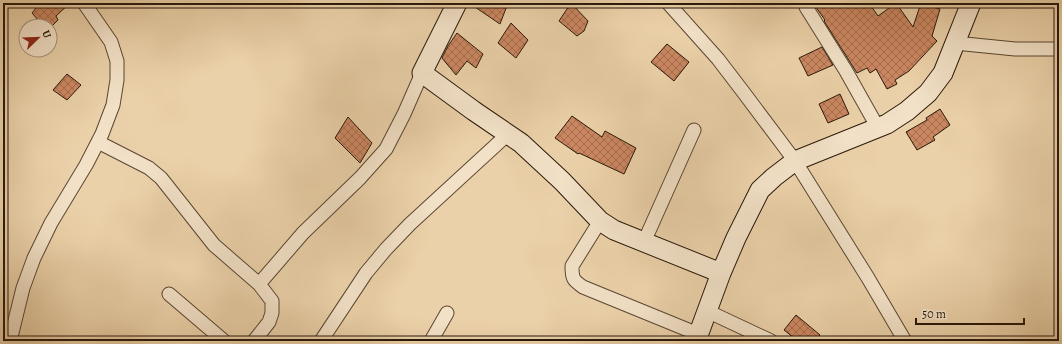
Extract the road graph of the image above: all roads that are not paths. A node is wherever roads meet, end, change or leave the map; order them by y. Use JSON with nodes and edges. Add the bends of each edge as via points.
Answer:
{"nodes":[{"id":1,"x":84,"y":3,"type":"edge"},
{"id":2,"x":457,"y":3,"type":"edge"},
{"id":3,"x":971,"y":3,"type":"edge"},
{"id":4,"x":668,"y":4,"type":"edge"},
{"id":5,"x":806,"y":7,"type":"dead end"},
{"id":6,"x":955,"y":43,"type":"junction"},
{"id":7,"x":1059,"y":48,"type":"edge"},
{"id":8,"x":422,"y":73,"type":"junction"},
{"id":9,"x":878,"y":128,"type":"junction"},
{"id":10,"x":694,"y":130,"type":"dead end"},
{"id":11,"x":508,"y":134,"type":"junction"},
{"id":12,"x":98,"y":142,"type":"junction"},
{"id":13,"x":795,"y":162,"type":"junction"},
{"id":14,"x":600,"y":221,"type":"junction"},
{"id":15,"x":644,"y":242,"type":"junction"},
{"id":16,"x":721,"y":273,"type":"junction"},
{"id":17,"x":259,"y":284,"type":"junction"},
{"id":18,"x":168,"y":294,"type":"dead end"},
{"id":19,"x":707,"y":312,"type":"junction"},
{"id":20,"x":446,"y":314,"type":"dead end"},
{"id":21,"x":697,"y":338,"type":"edge"},
{"id":22,"x":10,"y":341,"type":"edge"},
{"id":23,"x":224,"y":341,"type":"edge"},
{"id":24,"x":254,"y":341,"type":"edge"},
{"id":25,"x":321,"y":341,"type":"edge"},
{"id":26,"x":430,"y":341,"type":"edge"},
{"id":27,"x":771,"y":341,"type":"edge"},
{"id":28,"x":905,"y":341,"type":"edge"}],
"edges":[{"from":1,"to":12,"type":"street","via":[[111,42],[117,61],[113,105]]},
{"from":2,"to":8,"type":"street"},
{"from":3,"to":6,"type":"street"},
{"from":4,"to":13,"type":"street","via":[[722,65]]},
{"from":5,"to":9,"type":"street"},
{"from":6,"to":7,"type":"street","via":[[1015,48]]},
{"from":6,"to":9,"type":"street","via":[[943,73],[928,93],[906,111]]},
{"from":8,"to":11,"type":"street"},
{"from":8,"to":17,"type":"street","via":[[386,149],[303,233]]},
{"from":9,"to":13,"type":"street"},
{"from":10,"to":15,"type":"street"},
{"from":11,"to":14,"type":"street","via":[[562,181]]},
{"from":11,"to":25,"type":"street","via":[[386,249],[366,273]]},
{"from":12,"to":17,"type":"street","via":[[149,168],[161,178],[214,245]]},
{"from":12,"to":22,"type":"street","via":[[51,223],[34,258],[23,288]]},
{"from":13,"to":16,"type":"street","via":[[760,190]]},
{"from":13,"to":28,"type":"street"},
{"from":14,"to":15,"type":"street","via":[[614,230]]},
{"from":14,"to":21,"type":"street","via":[[572,266],[574,281]]},
{"from":15,"to":16,"type":"street"},
{"from":16,"to":19,"type":"street"},
{"from":17,"to":24,"type":"street","via":[[272,301],[272,313],[269,322]]},
{"from":18,"to":23,"type":"street"},
{"from":19,"to":21,"type":"street"},
{"from":19,"to":27,"type":"street"},
{"from":20,"to":26,"type":"street"}]}
